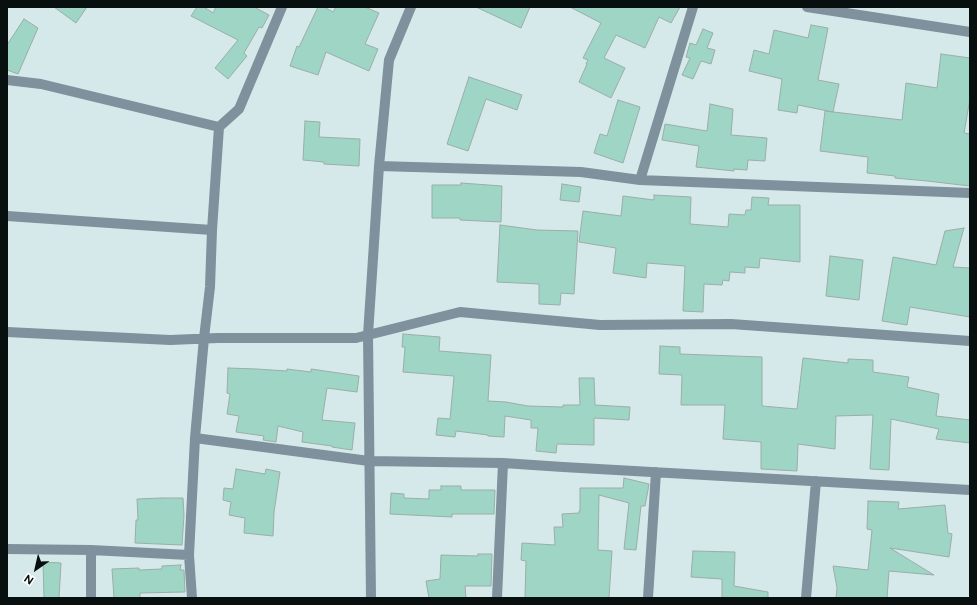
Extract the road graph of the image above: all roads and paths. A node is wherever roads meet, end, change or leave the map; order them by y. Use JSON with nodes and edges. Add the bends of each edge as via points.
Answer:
{"nodes":[{"id":1,"x":282,"y":7,"type":"edge"},
{"id":2,"x":411,"y":7,"type":"edge"},
{"id":3,"x":693,"y":7,"type":"edge"},
{"id":4,"x":807,"y":7,"type":"edge"},
{"id":5,"x":970,"y":32,"type":"edge"},
{"id":6,"x":7,"y":80,"type":"edge"},
{"id":7,"x":219,"y":127,"type":"junction"},
{"id":8,"x":378,"y":166,"type":"junction"},
{"id":9,"x":640,"y":180,"type":"junction"},
{"id":10,"x":970,"y":193,"type":"edge"},
{"id":11,"x":7,"y":216,"type":"edge"},
{"id":12,"x":212,"y":230,"type":"junction"},
{"id":13,"x":7,"y":332,"type":"edge"},
{"id":14,"x":368,"y":335,"type":"junction"},
{"id":15,"x":204,"y":338,"type":"junction"},
{"id":16,"x":970,"y":341,"type":"edge"},
{"id":17,"x":195,"y":438,"type":"junction"},
{"id":18,"x":369,"y":461,"type":"junction"},
{"id":19,"x":503,"y":463,"type":"junction"},
{"id":20,"x":656,"y":472,"type":"junction"},
{"id":21,"x":816,"y":481,"type":"junction"},
{"id":22,"x":970,"y":490,"type":"edge"},
{"id":23,"x":7,"y":549,"type":"edge"},
{"id":24,"x":90,"y":550,"type":"junction"},
{"id":25,"x":189,"y":555,"type":"junction"},
{"id":26,"x":91,"y":598,"type":"edge"},
{"id":27,"x":192,"y":598,"type":"edge"},
{"id":28,"x":371,"y":598,"type":"edge"},
{"id":29,"x":497,"y":598,"type":"edge"},
{"id":30,"x":648,"y":598,"type":"edge"},
{"id":31,"x":806,"y":598,"type":"edge"}],
"edges":[{"from":1,"to":7,"type":"street","via":[[239,109]]},
{"from":2,"to":8,"type":"street","via":[[389,60]]},
{"from":3,"to":9,"type":"street"},
{"from":4,"to":5,"type":"street"},
{"from":6,"to":7,"type":"street","via":[[41,84]]},
{"from":7,"to":12,"type":"street"},
{"from":8,"to":9,"type":"street","via":[[581,172]]},
{"from":8,"to":14,"type":"street"},
{"from":9,"to":10,"type":"street"},
{"from":11,"to":12,"type":"street"},
{"from":12,"to":15,"type":"street","via":[[210,287]]},
{"from":13,"to":15,"type":"street","via":[[170,340]]},
{"from":14,"to":15,"type":"street","via":[[356,338]]},
{"from":14,"to":16,"type":"street","via":[[460,312],[600,325],[731,324]]},
{"from":14,"to":18,"type":"street"},
{"from":15,"to":17,"type":"street"},
{"from":17,"to":18,"type":"street"},
{"from":17,"to":25,"type":"street"},
{"from":18,"to":19,"type":"street"},
{"from":18,"to":28,"type":"street"},
{"from":19,"to":20,"type":"street"},
{"from":19,"to":29,"type":"street"},
{"from":20,"to":21,"type":"street"},
{"from":20,"to":30,"type":"street"},
{"from":21,"to":22,"type":"street"},
{"from":21,"to":31,"type":"street"},
{"from":23,"to":24,"type":"street"},
{"from":24,"to":25,"type":"street"},
{"from":24,"to":26,"type":"street"},
{"from":25,"to":27,"type":"street"}]}
